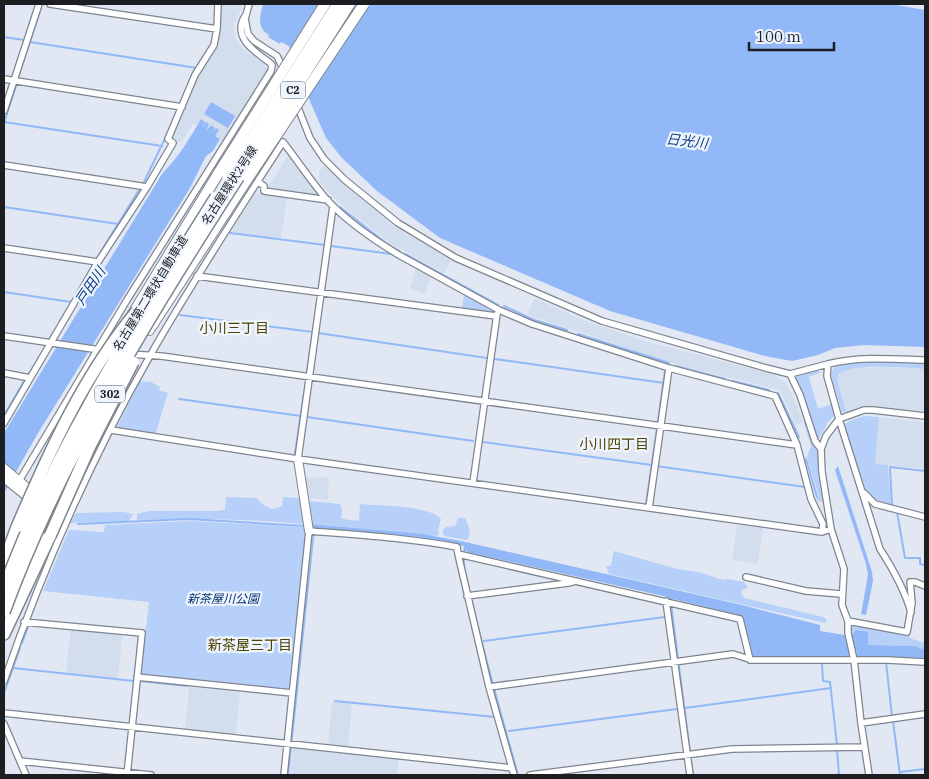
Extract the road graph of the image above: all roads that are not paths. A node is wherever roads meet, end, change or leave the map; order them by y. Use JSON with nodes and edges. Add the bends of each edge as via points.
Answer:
{"nodes":[{"id":1,"x":39,"y":4,"type":"edge"},
{"id":2,"x":50,"y":4,"type":"edge"},
{"id":3,"x":218,"y":4,"type":"edge"},
{"id":4,"x":249,"y":4,"type":"edge"},
{"id":5,"x":325,"y":4,"type":"edge"},
{"id":6,"x":338,"y":4,"type":"edge"},
{"id":7,"x":349,"y":4,"type":"edge"},
{"id":8,"x":364,"y":4,"type":"edge"},
{"id":9,"x":246,"y":13,"type":"junction"},
{"id":10,"x":218,"y":29,"type":"junction"},
{"id":11,"x":4,"y":80,"type":"edge"},
{"id":12,"x":13,"y":81,"type":"junction"},
{"id":13,"x":182,"y":107,"type":"junction"},
{"id":14,"x":4,"y":111,"type":"edge"},
{"id":15,"x":4,"y":165,"type":"edge"},
{"id":16,"x":253,"y":180,"type":"junction"},
{"id":17,"x":147,"y":187,"type":"junction"},
{"id":18,"x":328,"y":200,"type":"junction"},
{"id":19,"x":334,"y":206,"type":"junction"},
{"id":20,"x":4,"y":248,"type":"edge"},
{"id":21,"x":192,"y":250,"type":"junction"},
{"id":22,"x":98,"y":262,"type":"junction"},
{"id":23,"x":167,"y":275,"type":"junction"},
{"id":24,"x":197,"y":276,"type":"junction"},
{"id":25,"x":321,"y":292,"type":"junction"},
{"id":26,"x":498,"y":313,"type":"junction"},
{"id":27,"x":4,"y":336,"type":"edge"},
{"id":28,"x":52,"y":344,"type":"junction"},
{"id":29,"x":96,"y":350,"type":"junction"},
{"id":30,"x":109,"y":352,"type":"junction"},
{"id":31,"x":134,"y":354,"type":"junction"},
{"id":32,"x":150,"y":355,"type":"junction"},
{"id":33,"x":925,"y":360,"type":"edge"},
{"id":34,"x":828,"y":364,"type":"junction"},
{"id":35,"x":669,"y":368,"type":"junction"},
{"id":36,"x":4,"y":373,"type":"edge"},
{"id":37,"x":790,"y":374,"type":"junction"},
{"id":38,"x":309,"y":376,"type":"junction"},
{"id":39,"x":30,"y":378,"type":"junction"},
{"id":40,"x":484,"y":401,"type":"junction"},
{"id":41,"x":6,"y":416,"type":"edge"},
{"id":42,"x":925,"y":416,"type":"edge"},
{"id":43,"x":839,"y":419,"type":"junction"},
{"id":44,"x":4,"y":423,"type":"edge"},
{"id":45,"x":660,"y":426,"type":"junction"},
{"id":46,"x":111,"y":430,"type":"junction"},
{"id":47,"x":797,"y":445,"type":"junction"},
{"id":48,"x":821,"y":450,"type":"junction"},
{"id":49,"x":298,"y":459,"type":"junction"},
{"id":50,"x":4,"y":468,"type":"edge"},
{"id":51,"x":4,"y":478,"type":"edge"},
{"id":52,"x":17,"y":483,"type":"junction"},
{"id":53,"x":473,"y":483,"type":"junction"},
{"id":54,"x":863,"y":492,"type":"junction"},
{"id":55,"x":35,"y":499,"type":"junction"},
{"id":56,"x":649,"y":508,"type":"junction"},
{"id":57,"x":52,"y":510,"type":"junction"},
{"id":58,"x":68,"y":517,"type":"junction"},
{"id":59,"x":925,"y":517,"type":"edge"},
{"id":60,"x":311,"y":529,"type":"junction"},
{"id":61,"x":831,"y":529,"type":"junction"},
{"id":62,"x":822,"y":532,"type":"junction"},
{"id":63,"x":461,"y":555,"type":"junction"},
{"id":64,"x":4,"y":562,"type":"edge"},
{"id":65,"x":746,"y":577,"type":"dead end"},
{"id":66,"x":4,"y":578,"type":"edge"},
{"id":67,"x":576,"y":581,"type":"junction"},
{"id":68,"x":925,"y":586,"type":"edge"},
{"id":69,"x":4,"y":588,"type":"edge"},
{"id":70,"x":841,"y":594,"type":"junction"},
{"id":71,"x":470,"y":596,"type":"junction"},
{"id":72,"x":666,"y":601,"type":"junction"},
{"id":73,"x":4,"y":612,"type":"edge"},
{"id":74,"x":911,"y":612,"type":"junction"},
{"id":75,"x":848,"y":621,"type":"junction"},
{"id":76,"x":24,"y":622,"type":"junction"},
{"id":77,"x":4,"y":626,"type":"edge"},
{"id":78,"x":4,"y":634,"type":"edge"},
{"id":79,"x":750,"y":660,"type":"junction"},
{"id":80,"x":854,"y":660,"type":"junction"},
{"id":81,"x":674,"y":662,"type":"junction"},
{"id":82,"x":925,"y":662,"type":"edge"},
{"id":83,"x":137,"y":677,"type":"junction"},
{"id":84,"x":4,"y":681,"type":"edge"},
{"id":85,"x":492,"y":686,"type":"junction"},
{"id":86,"x":292,"y":693,"type":"junction"},
{"id":87,"x":4,"y":713,"type":"edge"},
{"id":88,"x":925,"y":714,"type":"edge"},
{"id":89,"x":861,"y":723,"type":"junction"},
{"id":90,"x":4,"y":724,"type":"edge"},
{"id":91,"x":132,"y":726,"type":"junction"},
{"id":92,"x":289,"y":744,"type":"junction"},
{"id":93,"x":864,"y":747,"type":"junction"},
{"id":94,"x":689,"y":755,"type":"junction"},
{"id":95,"x":20,"y":761,"type":"junction"},
{"id":96,"x":512,"y":768,"type":"junction"},
{"id":97,"x":127,"y":774,"type":"edge"},
{"id":98,"x":26,"y":775,"type":"edge"},
{"id":99,"x":151,"y":775,"type":"edge"},
{"id":100,"x":284,"y":775,"type":"edge"},
{"id":101,"x":514,"y":775,"type":"edge"},
{"id":102,"x":530,"y":775,"type":"edge"},
{"id":103,"x":690,"y":775,"type":"edge"},
{"id":104,"x":869,"y":775,"type":"edge"}],
"edges":[{"from":1,"to":12,"type":"street"},
{"from":2,"to":10,"type":"street"},
{"from":3,"to":10,"type":"street"},
{"from":4,"to":9,"type":"street"},
{"from":5,"to":30,"type":"highway","name":"名古屋環状2号線","number":"302","bridge":true},
{"from":6,"to":23,"type":"highway","name":"名古屋第二環状自動車道","number":"C2","bridge":true},
{"from":7,"to":21,"type":"highway","name":"名古屋第二環状自動車道","number":"C2","bridge":true},
{"from":8,"to":16,"type":"highway","name":"名古屋環状2号線","number":"302","bridge":true},
{"from":9,"to":29,"type":"street","via":[[241,22],[243,36],[250,47],[272,66],[271,71]]},
{"from":9,"to":37,"type":"street","via":[[248,34],[254,42],[278,56],[310,138],[324,159],[398,223],[456,258],[602,321]]},
{"from":10,"to":13,"type":"street","via":[[214,45],[195,75]]},
{"from":11,"to":12,"type":"street"},
{"from":12,"to":13,"type":"street"},
{"from":12,"to":14,"type":"street"},
{"from":13,"to":17,"type":"street","via":[[168,139],[173,143]]},
{"from":15,"to":17,"type":"street"},
{"from":16,"to":18,"type":"street","via":[[264,186],[264,191]]},
{"from":16,"to":18,"type":"street","via":[[283,142]]},
{"from":16,"to":24,"type":"street"},
{"from":16,"to":31,"type":"highway","name":"名古屋環状2号線","number":"302"},
{"from":17,"to":22,"type":"street"},
{"from":18,"to":19,"type":"street"},
{"from":19,"to":25,"type":"street"},
{"from":19,"to":26,"type":"street","via":[[384,246]]},
{"from":20,"to":22,"type":"street"},
{"from":21,"to":73,"type":"highway","name":"名古屋第二環状自動車道","number":"C2","bridge":true,"via":[[135,343],[76,450]]},
{"from":21,"to":78,"type":"highway","bridge":true,"via":[[89,448]]},
{"from":22,"to":28,"type":"street"},
{"from":23,"to":64,"type":"highway","bridge":true,"via":[[118,334],[94,370],[55,440]]},
{"from":23,"to":69,"type":"highway","name":"名古屋第二環状自動車道","number":"C2","bridge":true,"via":[[71,437]]},
{"from":24,"to":25,"type":"street"},
{"from":24,"to":32,"type":"street"},
{"from":25,"to":26,"type":"street"},
{"from":25,"to":38,"type":"street"},
{"from":26,"to":35,"type":"street"},
{"from":26,"to":40,"type":"street"},
{"from":27,"to":28,"type":"street"},
{"from":28,"to":29,"type":"street"},
{"from":28,"to":39,"type":"street"},
{"from":29,"to":30,"type":"street"},
{"from":29,"to":52,"type":"street"},
{"from":30,"to":31,"type":"street"},
{"from":30,"to":55,"type":"highway","name":"名古屋環状2号線","number":"302","via":[[63,434]]},
{"from":31,"to":32,"type":"street"},
{"from":31,"to":57,"type":"highway","name":"名古屋環状2号線","number":"302","via":[[112,390]]},
{"from":32,"to":38,"type":"street"},
{"from":32,"to":46,"type":"street"},
{"from":33,"to":34,"type":"street","via":[[877,358]]},
{"from":34,"to":37,"type":"street"},
{"from":34,"to":43,"type":"street","via":[[827,376]]},
{"from":35,"to":45,"type":"street"},
{"from":35,"to":47,"type":"street","via":[[775,396]]},
{"from":36,"to":39,"type":"street"},
{"from":37,"to":48,"type":"street"},
{"from":38,"to":40,"type":"street"},
{"from":38,"to":49,"type":"street"},
{"from":39,"to":41,"type":"street"},
{"from":40,"to":45,"type":"street"},
{"from":40,"to":53,"type":"street"},
{"from":41,"to":44,"type":"street"},
{"from":42,"to":43,"type":"street","via":[[864,410]]},
{"from":43,"to":48,"type":"street","via":[[826,436]]},
{"from":43,"to":54,"type":"street"},
{"from":45,"to":47,"type":"street"},
{"from":45,"to":56,"type":"street"},
{"from":46,"to":49,"type":"street"},
{"from":46,"to":58,"type":"street"},
{"from":47,"to":62,"type":"street","via":[[811,499],[823,524]]},
{"from":48,"to":61,"type":"street"},
{"from":49,"to":53,"type":"street"},
{"from":49,"to":60,"type":"street"},
{"from":50,"to":52,"type":"street"},
{"from":51,"to":52,"type":"street"},
{"from":52,"to":55,"type":"street"},
{"from":53,"to":56,"type":"street"},
{"from":54,"to":59,"type":"street","via":[[875,504]]},
{"from":54,"to":74,"type":"street","via":[[880,549],[892,567]]},
{"from":55,"to":57,"type":"street"},
{"from":55,"to":66,"type":"highway","name":"名古屋環状2号線","number":"302"},
{"from":56,"to":62,"type":"street"},
{"from":57,"to":58,"type":"street"},
{"from":57,"to":77,"type":"highway","name":"名古屋環状2号線","number":"302"},
{"from":58,"to":76,"type":"street"},
{"from":60,"to":63,"type":"street","via":[[435,543],[457,547]]},
{"from":60,"to":86,"type":"street"},
{"from":61,"to":62,"type":"street"},
{"from":61,"to":70,"type":"street","via":[[844,569]]},
{"from":63,"to":67,"type":"street"},
{"from":63,"to":71,"type":"street"},
{"from":65,"to":70,"type":"street"},
{"from":67,"to":71,"type":"street"},
{"from":67,"to":72,"type":"street"},
{"from":68,"to":74,"type":"street","via":[[910,582]]},
{"from":70,"to":75,"type":"street"},
{"from":71,"to":85,"type":"street"},
{"from":72,"to":79,"type":"street","via":[[740,619]]},
{"from":72,"to":81,"type":"street"},
{"from":74,"to":75,"type":"street","via":[[907,632]]},
{"from":75,"to":80,"type":"street"},
{"from":76,"to":83,"type":"street","via":[[142,634]]},
{"from":76,"to":84,"type":"street"},
{"from":79,"to":80,"type":"street"},
{"from":79,"to":81,"type":"street","via":[[733,654]]},
{"from":80,"to":82,"type":"street"},
{"from":80,"to":89,"type":"street"},
{"from":81,"to":85,"type":"street"},
{"from":81,"to":94,"type":"street"},
{"from":83,"to":86,"type":"street"},
{"from":83,"to":91,"type":"street"},
{"from":85,"to":96,"type":"street"},
{"from":86,"to":92,"type":"street"},
{"from":87,"to":91,"type":"street"},
{"from":88,"to":89,"type":"street"},
{"from":89,"to":93,"type":"street"},
{"from":90,"to":95,"type":"street"},
{"from":91,"to":92,"type":"street"},
{"from":91,"to":97,"type":"street"},
{"from":92,"to":96,"type":"street"},
{"from":92,"to":100,"type":"street"},
{"from":93,"to":94,"type":"street","via":[[732,749]]},
{"from":93,"to":104,"type":"street"},
{"from":94,"to":102,"type":"street"},
{"from":94,"to":103,"type":"street"},
{"from":95,"to":97,"type":"street"},
{"from":95,"to":98,"type":"street"},
{"from":96,"to":101,"type":"street"},
{"from":97,"to":99,"type":"street"}]}
